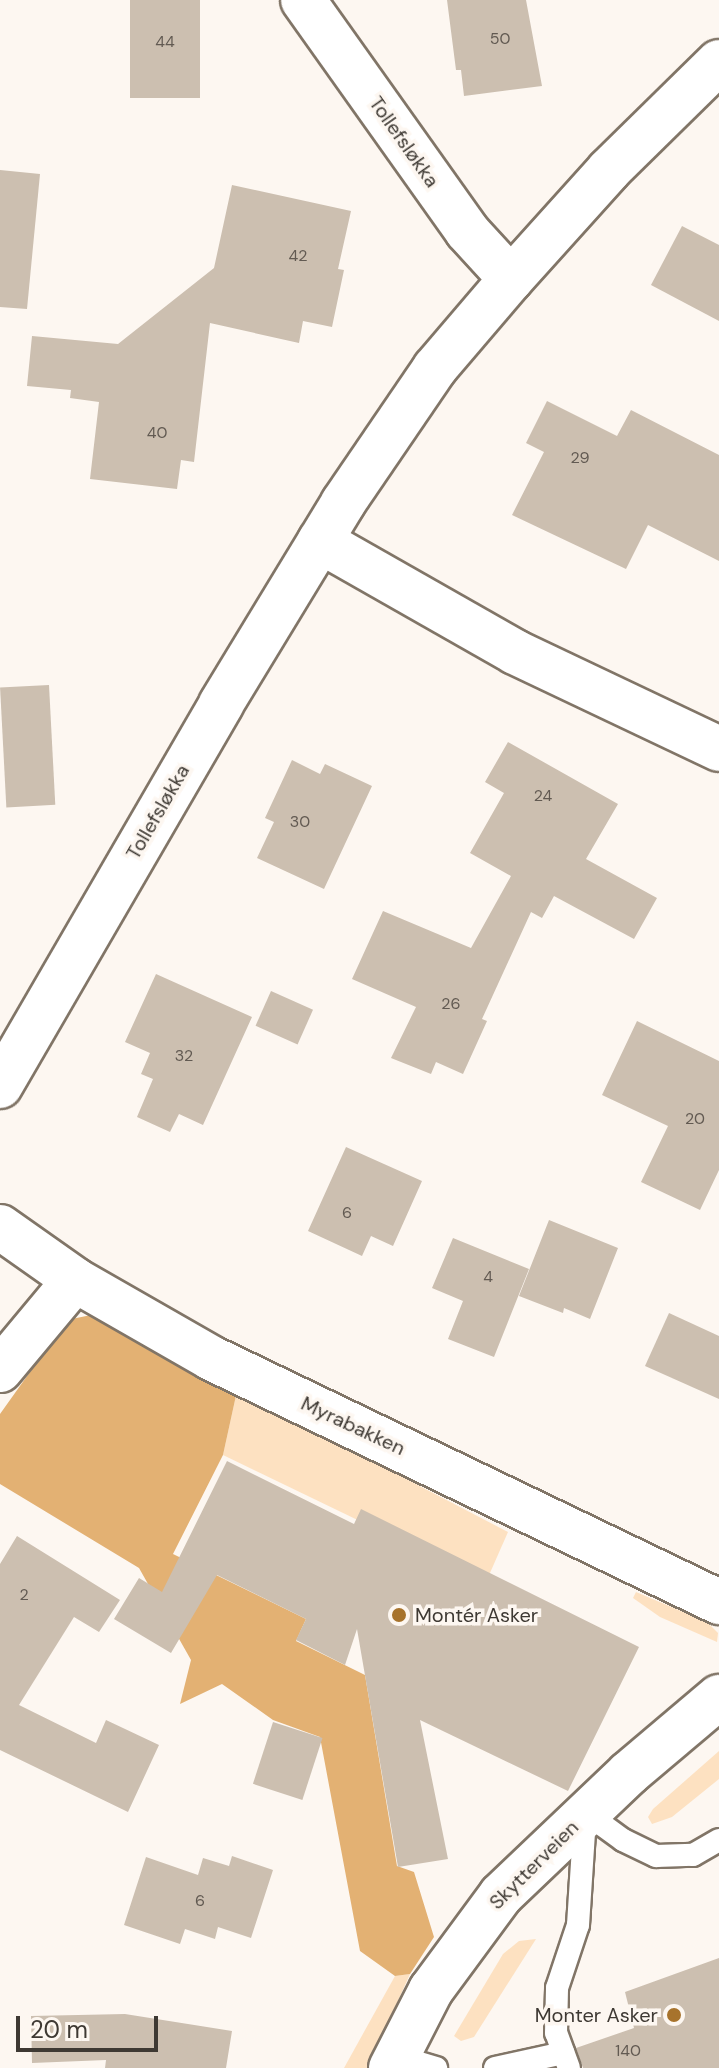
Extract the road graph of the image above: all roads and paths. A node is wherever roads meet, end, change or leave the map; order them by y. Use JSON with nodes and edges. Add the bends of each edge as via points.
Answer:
{"nodes":[{"id":1,"x":303,"y":0,"type":"edge"},
{"id":2,"x":719,"y":62,"type":"edge"},
{"id":3,"x":511,"y":279,"type":"junction"},
{"id":4,"x":320,"y":541,"type":"junction"},
{"id":5,"x":719,"y":749,"type":"edge"},
{"id":6,"x":0,"y":1086,"type":"edge"},
{"id":7,"x":0,"y":1227,"type":"edge"},
{"id":8,"x":75,"y":1280,"type":"junction"},
{"id":9,"x":0,"y":1370,"type":"edge"},
{"id":10,"x":719,"y":1602,"type":"edge"},
{"id":11,"x":719,"y":1697,"type":"edge"},
{"id":12,"x":586,"y":1813,"type":"junction"},
{"id":13,"x":719,"y":1840,"type":"edge"},
{"id":14,"x":566,"y":2060,"type":"edge"},
{"id":15,"x":408,"y":2064,"type":"edge"},
{"id":16,"x":495,"y":2068,"type":"edge"}],
"edges":[{"from":1,"to":3,"type":"street","name":"Tollefsløkka","via":[[467,231]]},
{"from":2,"to":3,"type":"street","name":"Tollefsløkka","via":[[609,170]]},
{"from":3,"to":4,"type":"street","name":"Tollefsløkka","via":[[435,368]]},
{"from":4,"to":5,"type":"street","via":[[515,652]]},
{"from":4,"to":6,"type":"street","name":"Tollefsløkka"},
{"from":7,"to":8,"type":"street","name":"Myrabakken"},
{"from":8,"to":9,"type":"street"},
{"from":8,"to":10,"type":"street","name":"Myrabakken","via":[[211,1358]]},
{"from":11,"to":12,"type":"street","name":"Skytterveien"},
{"from":12,"to":13,"type":"lane","via":[[656,1856],[693,1855]]},
{"from":12,"to":14,"type":"lane","via":[[578,1925],[557,1988],[556,2033]]},
{"from":12,"to":15,"type":"street","name":"Skytterveien","via":[[501,1895],[474,1929],[431,1990]]},
{"from":14,"to":16,"type":"lane"}]}
